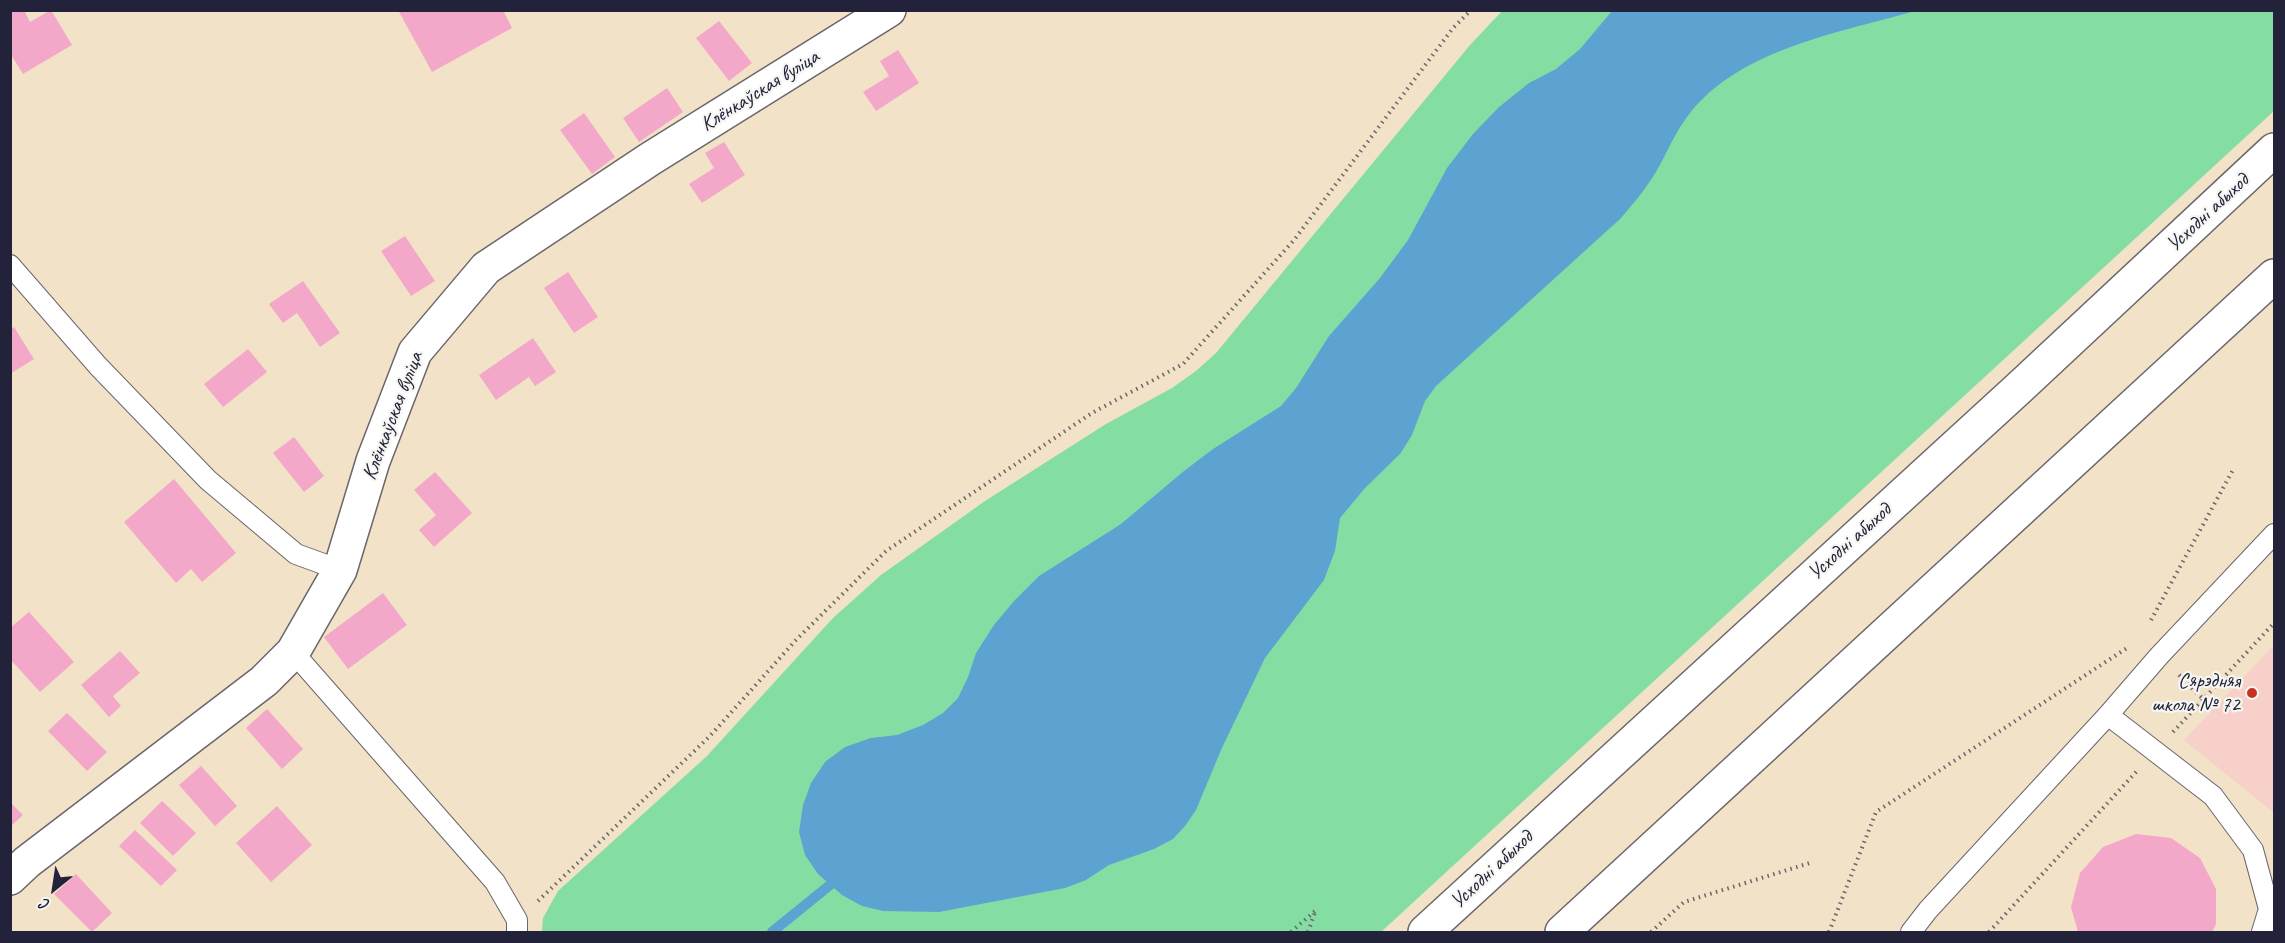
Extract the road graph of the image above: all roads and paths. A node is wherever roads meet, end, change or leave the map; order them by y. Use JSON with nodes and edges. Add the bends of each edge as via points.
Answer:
{"nodes":[{"id":1,"x":889,"y":10,"type":"edge"},
{"id":2,"x":1471,"y":10,"type":"edge"},
{"id":3,"x":2274,"y":150,"type":"edge"},
{"id":4,"x":10,"y":265,"type":"edge"},
{"id":5,"x":2274,"y":276,"type":"edge"},
{"id":6,"x":2234,"y":468,"type":"dead end"},
{"id":7,"x":2274,"y":534,"type":"edge"},
{"id":8,"x":340,"y":570,"type":"junction"},
{"id":9,"x":2274,"y":623,"type":"edge"},
{"id":10,"x":2147,"y":628,"type":"dead end"},
{"id":11,"x":2132,"y":645,"type":"dead end"},
{"id":12,"x":292,"y":652,"type":"junction"},
{"id":13,"x":2173,"y":670,"type":"dead end"},
{"id":14,"x":2202,"y":698,"type":"junction"},
{"id":15,"x":2108,"y":715,"type":"junction"},
{"id":16,"x":2155,"y":752,"type":"junction"},
{"id":17,"x":1813,"y":862,"type":"dead end"},
{"id":18,"x":10,"y":878,"type":"edge"},
{"id":19,"x":517,"y":926,"type":"edge"},
{"id":20,"x":1291,"y":933,"type":"edge"},
{"id":21,"x":1308,"y":933,"type":"edge"},
{"id":22,"x":1425,"y":933,"type":"edge"},
{"id":23,"x":1562,"y":933,"type":"edge"},
{"id":24,"x":1651,"y":933,"type":"edge"},
{"id":25,"x":1828,"y":933,"type":"edge"},
{"id":26,"x":1911,"y":933,"type":"edge"},
{"id":27,"x":1989,"y":933,"type":"edge"},
{"id":28,"x":2262,"y":933,"type":"edge"}],
"edges":[{"from":1,"to":8,"type":"main road","name":"Клёнкаўская вуліца","via":[[650,159],[486,268],[415,352],[373,462]]},
{"from":2,"to":19,"type":"path","via":[[1453,28],[1294,240],[1183,364],[1092,413],[886,551],[796,640],[710,736]]},
{"from":3,"to":22,"type":"main road","name":"Усходні абыход"},
{"from":4,"to":8,"type":"lane","via":[[98,366],[208,480],[296,554]]},
{"from":5,"to":23,"type":"main road"},
{"from":6,"to":10,"type":"path"},
{"from":7,"to":15,"type":"lane"},
{"from":8,"to":12,"type":"main road","name":"Клёнкаўская вуліца"},
{"from":9,"to":14,"type":"path"},
{"from":11,"to":25,"type":"path","via":[[1876,812]]},
{"from":12,"to":18,"type":"main road","name":"Клёнкаўская вуліца","via":[[264,681]]},
{"from":12,"to":19,"type":"lane","via":[[495,882]]},
{"from":13,"to":14,"type":"path"},
{"from":14,"to":16,"type":"path"},
{"from":15,"to":16,"type":"lane"},
{"from":15,"to":26,"type":"lane"},
{"from":16,"to":27,"type":"path"},
{"from":16,"to":28,"type":"lane","via":[[2213,796],[2253,850],[2269,909]]},
{"from":17,"to":24,"type":"path","via":[[1684,902]]},
{"from":20,"to":21,"type":"path","via":[[1315,911]]}]}
